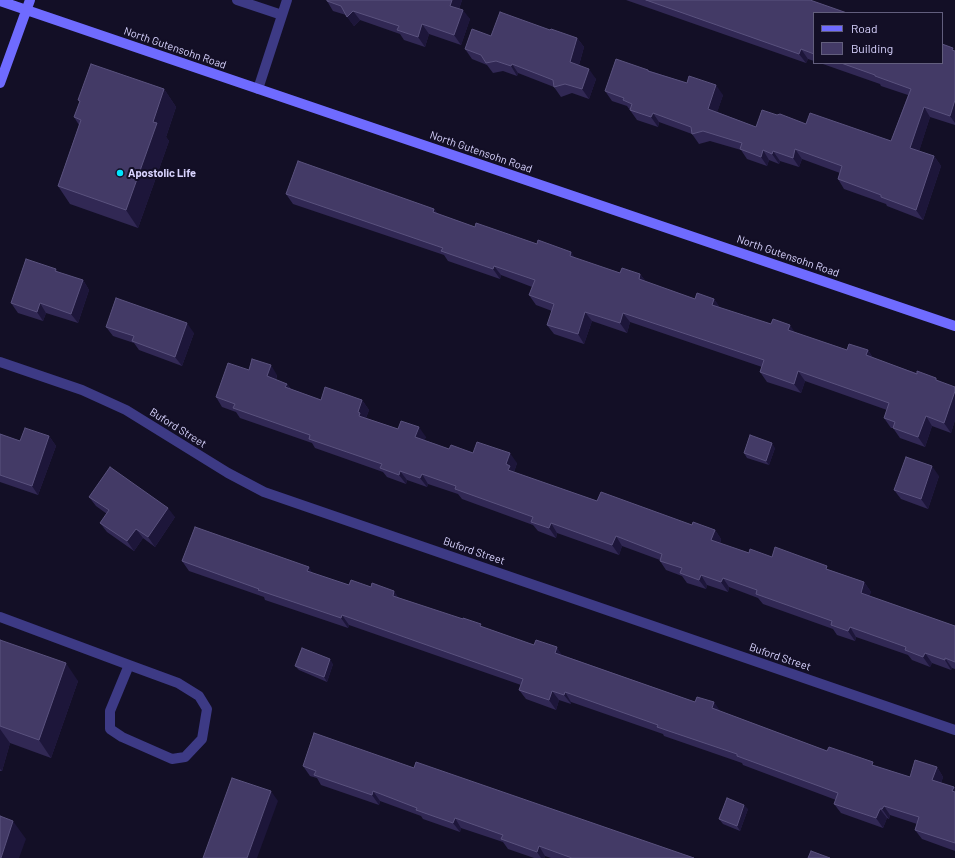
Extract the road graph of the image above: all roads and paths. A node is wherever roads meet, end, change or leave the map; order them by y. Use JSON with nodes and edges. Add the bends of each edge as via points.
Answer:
{"nodes":[{"id":1,"x":237,"y":0,"type":"edge"},
{"id":2,"x":287,"y":0,"type":"edge"},
{"id":3,"x":0,"y":1,"type":"edge"},
{"id":4,"x":28,"y":5,"type":"edge"},
{"id":5,"x":282,"y":15,"type":"junction"},
{"id":6,"x":0,"y":83,"type":"edge"},
{"id":7,"x":258,"y":89,"type":"junction"},
{"id":8,"x":955,"y":326,"type":"edge"},
{"id":9,"x":0,"y":362,"type":"edge"},
{"id":10,"x":0,"y":617,"type":"edge"},
{"id":11,"x":129,"y":665,"type":"junction"},
{"id":12,"x":955,"y":730,"type":"edge"}],
"edges":[{"from":1,"to":5,"type":"street"},
{"from":2,"to":5,"type":"street"},
{"from":3,"to":4,"type":"street","name":"North Gutensohn Road"},
{"from":4,"to":6,"type":"street"},
{"from":4,"to":7,"type":"street","name":"North Gutensohn Road"},
{"from":5,"to":7,"type":"street"},
{"from":7,"to":8,"type":"street","name":"North Gutensohn Road"},
{"from":9,"to":12,"type":"street","name":"Buford Street","via":[[82,390],[126,410],[228,473],[264,492]]},
{"from":10,"to":11,"type":"street"},
{"from":11,"to":11,"type":"street","via":[[178,684],[199,696],[207,709],[202,739],[185,757],[172,760],[122,738],[110,729],[110,711]]}]}
